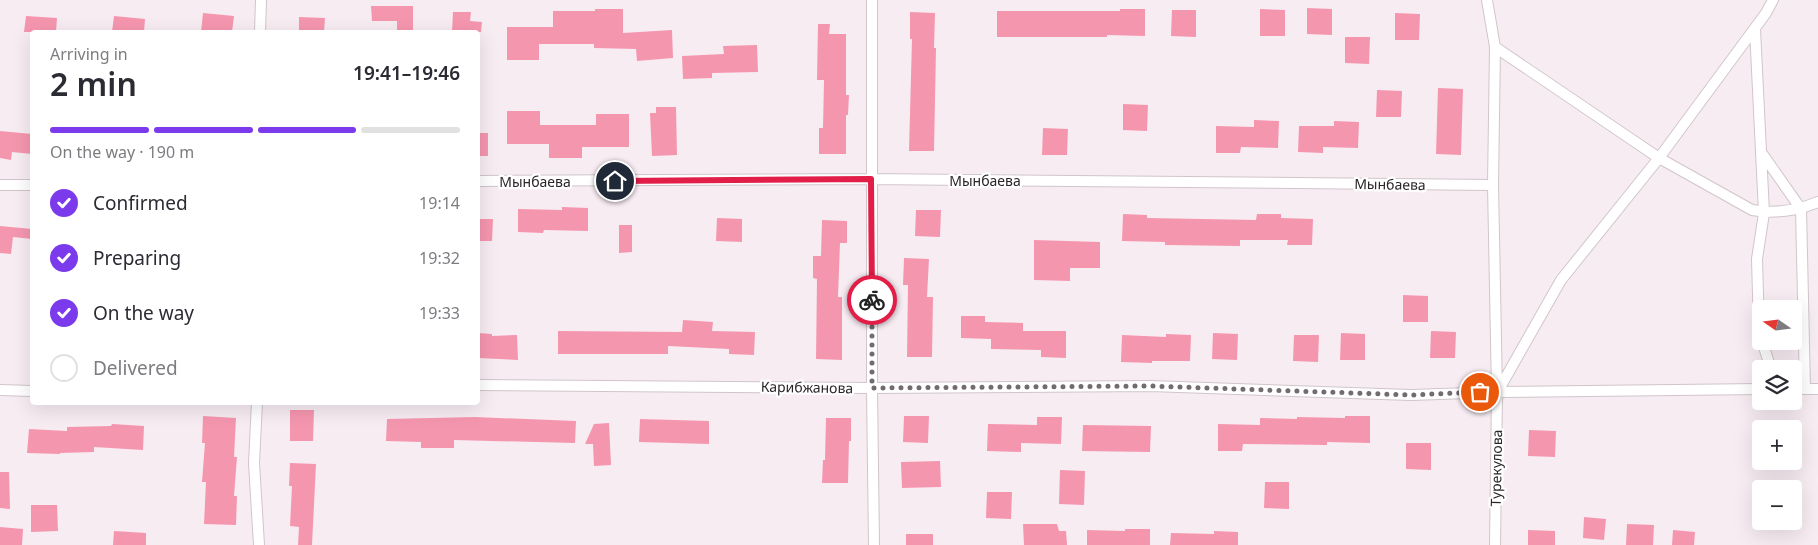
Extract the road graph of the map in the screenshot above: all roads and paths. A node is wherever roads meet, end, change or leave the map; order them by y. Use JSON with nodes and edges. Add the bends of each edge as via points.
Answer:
{"nodes":[{"id":1,"x":261,"y":0,"type":"edge"},
{"id":2,"x":872,"y":0,"type":"edge"},
{"id":3,"x":1487,"y":0,"type":"edge"},
{"id":4,"x":1773,"y":0,"type":"edge"},
{"id":5,"x":1755,"y":29,"type":"junction"},
{"id":6,"x":260,"y":30,"type":"edge"},
{"id":7,"x":1495,"y":47,"type":"junction"},
{"id":8,"x":1761,"y":152,"type":"junction"},
{"id":9,"x":1659,"y":158,"type":"junction"},
{"id":10,"x":871,"y":179,"type":"junction"},
{"id":11,"x":480,"y":181,"type":"edge"},
{"id":12,"x":0,"y":185,"type":"edge"},
{"id":13,"x":30,"y":185,"type":"edge"},
{"id":14,"x":1494,"y":185,"type":"junction"},
{"id":15,"x":1818,"y":202,"type":"edge"},
{"id":16,"x":1801,"y":209,"type":"junction"},
{"id":17,"x":1764,"y":213,"type":"junction"},
{"id":18,"x":1758,"y":300,"type":"edge"},
{"id":19,"x":480,"y":385,"type":"edge"},
{"id":20,"x":872,"y":388,"type":"junction"},
{"id":21,"x":1818,"y":388,"type":"edge"},
{"id":22,"x":1752,"y":389,"type":"edge"},
{"id":23,"x":1805,"y":389,"type":"joint"},
{"id":24,"x":0,"y":390,"type":"edge"},
{"id":25,"x":30,"y":391,"type":"edge"},
{"id":26,"x":1497,"y":392,"type":"junction"},
{"id":27,"x":257,"y":405,"type":"edge"},
{"id":28,"x":259,"y":545,"type":"edge"},
{"id":29,"x":874,"y":545,"type":"edge"},
{"id":30,"x":1495,"y":545,"type":"edge"}],
"edges":[{"from":1,"to":6,"type":"street"},
{"from":2,"to":10,"type":"street"},
{"from":3,"to":7,"type":"street","name":"Турекулова"},
{"from":4,"to":5,"type":"street"},
{"from":5,"to":8,"type":"street"},
{"from":5,"to":9,"type":"street"},
{"from":7,"to":9,"type":"street"},
{"from":7,"to":14,"type":"street","name":"Турекулова"},
{"from":8,"to":16,"type":"street"},
{"from":8,"to":17,"type":"street"},
{"from":9,"to":17,"type":"street","via":[[1752,210]]},
{"from":9,"to":26,"type":"street","via":[[1561,280]]},
{"from":10,"to":11,"type":"street","name":"Мынбаева"},
{"from":10,"to":14,"type":"street","name":"Мынбаева"},
{"from":10,"to":20,"type":"street"},
{"from":12,"to":13,"type":"street"},
{"from":14,"to":26,"type":"street","name":"Турекулова"},
{"from":15,"to":16,"type":"street"},
{"from":16,"to":17,"type":"street"},
{"from":16,"to":23,"type":"street"},
{"from":17,"to":18,"type":"street","via":[[1757,259]]},
{"from":19,"to":20,"type":"street","name":"Карибжанова"},
{"from":20,"to":26,"type":"street","name":"Карибжанова","via":[[1150,386],[1411,395]]},
{"from":20,"to":29,"type":"street"},
{"from":21,"to":23,"type":"street"},
{"from":22,"to":26,"type":"street","name":"Карибжанова"},
{"from":24,"to":25,"type":"street"},
{"from":26,"to":30,"type":"street","name":"Турекулова"},
{"from":27,"to":28,"type":"street","via":[[254,463]]}]}
